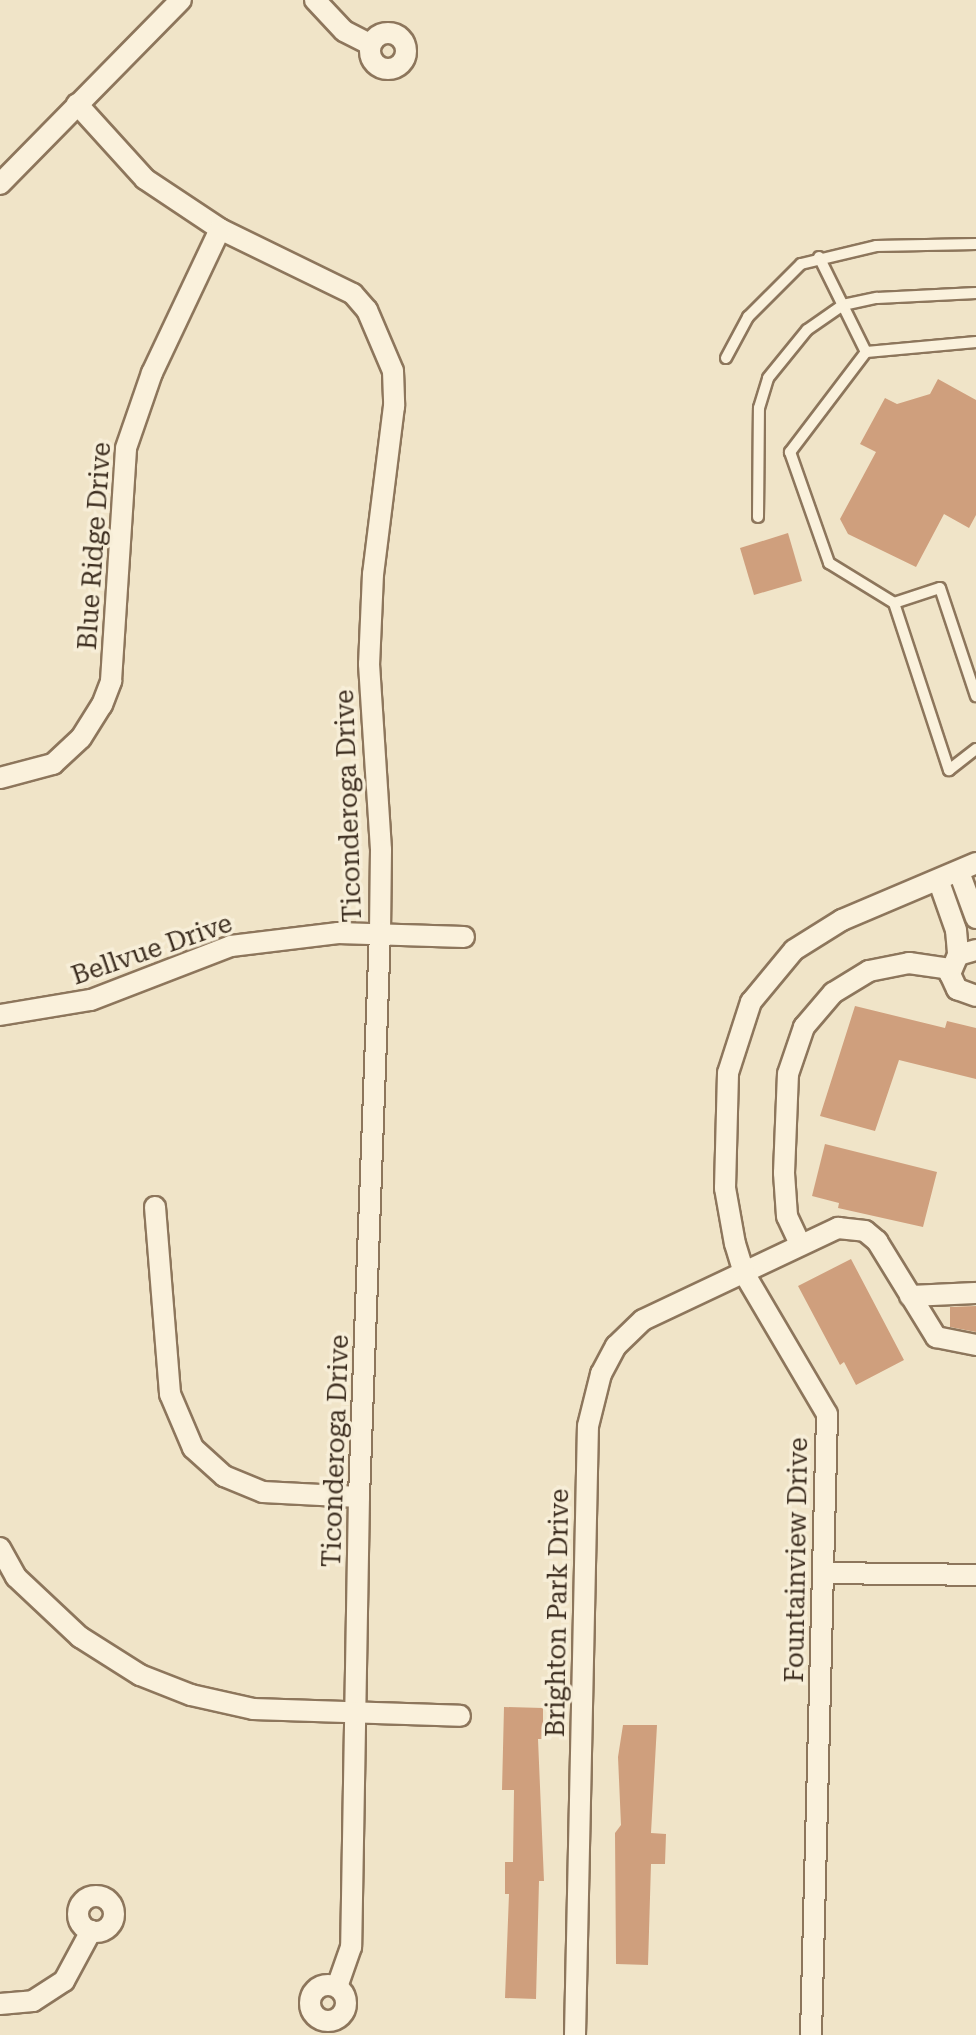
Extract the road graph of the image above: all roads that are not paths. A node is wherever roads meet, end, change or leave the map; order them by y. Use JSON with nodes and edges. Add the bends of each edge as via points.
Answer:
{"nodes":[{"id":1,"x":181,"y":0,"type":"edge"},
{"id":2,"x":315,"y":0,"type":"edge"},
{"id":3,"x":371,"y":45,"type":"dead end"},
{"id":4,"x":77,"y":104,"type":"junction"},
{"id":5,"x":0,"y":184,"type":"edge"},
{"id":6,"x":220,"y":229,"type":"junction"},
{"id":7,"x":976,"y":244,"type":"edge"},
{"id":8,"x":819,"y":257,"type":"junction"},
{"id":9,"x":976,"y":293,"type":"edge"},
{"id":10,"x":843,"y":305,"type":"junction"},
{"id":11,"x":976,"y":342,"type":"edge"},
{"id":12,"x":866,"y":352,"type":"junction"},
{"id":13,"x":726,"y":358,"type":"dead end"},
{"id":14,"x":758,"y":517,"type":"dead end"},
{"id":15,"x":894,"y":603,"type":"junction"},
{"id":16,"x":976,"y":696,"type":"edge"},
{"id":17,"x":976,"y":749,"type":"edge"},
{"id":18,"x":0,"y":778,"type":"edge"},
{"id":19,"x":968,"y":868,"type":"edge"},
{"id":20,"x":939,"y":882,"type":"junction"},
{"id":21,"x":976,"y":918,"type":"edge"},
{"id":22,"x":380,"y":932,"type":"junction"},
{"id":23,"x":464,"y":937,"type":"dead end"},
{"id":24,"x":961,"y":958,"type":"edge"},
{"id":25,"x":976,"y":996,"type":"edge"},
{"id":26,"x":0,"y":1015,"type":"edge"},
{"id":27,"x":155,"y":1207,"type":"dead end"},
{"id":28,"x":800,"y":1244,"type":"junction"},
{"id":29,"x":744,"y":1273,"type":"junction"},
{"id":30,"x":976,"y":1293,"type":"edge"},
{"id":31,"x":910,"y":1296,"type":"junction"},
{"id":32,"x":976,"y":1345,"type":"edge"},
{"id":33,"x":359,"y":1497,"type":"junction"},
{"id":34,"x":0,"y":1548,"type":"edge"},
{"id":35,"x":823,"y":1573,"type":"junction"},
{"id":36,"x":976,"y":1575,"type":"edge"},
{"id":37,"x":8,"y":1583,"type":"edge"},
{"id":38,"x":357,"y":1714,"type":"junction"},
{"id":39,"x":460,"y":1716,"type":"dead end"},
{"id":40,"x":91,"y":1931,"type":"dead end"},
{"id":41,"x":337,"y":1987,"type":"dead end"},
{"id":42,"x":0,"y":2004,"type":"edge"},
{"id":43,"x":575,"y":2035,"type":"edge"},
{"id":44,"x":811,"y":2035,"type":"edge"}],
"edges":[{"from":1,"to":4,"type":"street"},
{"from":2,"to":3,"type":"street","via":[[344,31]]},
{"from":4,"to":5,"type":"street"},
{"from":4,"to":6,"type":"street","name":"Ticonderoga Drive","via":[[145,179]]},
{"from":6,"to":18,"type":"street","name":"Blue Ridge Drive","via":[[152,373],[126,448],[111,681],[102,705],[81,738],[53,764]]},
{"from":6,"to":22,"type":"street","name":"Ticonderoga Drive","via":[[353,294],[367,310],[393,371],[369,664],[381,850]]},
{"from":7,"to":8,"type":"lane","via":[[876,246]]},
{"from":8,"to":10,"type":"lane"},
{"from":8,"to":13,"type":"lane","via":[[775,285],[748,317]]},
{"from":9,"to":10,"type":"lane"},
{"from":10,"to":12,"type":"lane"},
{"from":10,"to":14,"type":"lane","via":[[807,330],[768,378],[759,408]]},
{"from":11,"to":12,"type":"lane"},
{"from":12,"to":15,"type":"lane","via":[[790,452],[829,563]]},
{"from":15,"to":16,"type":"lane","via":[[940,588]]},
{"from":15,"to":17,"type":"lane","via":[[949,770]]},
{"from":19,"to":20,"type":"street","name":"Fountainview Drive"},
{"from":19,"to":21,"type":"street"},
{"from":20,"to":24,"type":"street"},
{"from":20,"to":29,"type":"street","name":"Fountainview Drive","via":[[814,934],[778,965],[751,1002],[733,1045],[726,1119],[727,1211]]},
{"from":22,"to":23,"type":"street","name":"Bellvue Drive"},
{"from":22,"to":26,"type":"street","name":"Bellvue Drive","via":[[231,946],[91,1000]]},
{"from":22,"to":33,"type":"street","name":"Ticonderoga Drive"},
{"from":24,"to":25,"type":"street","via":[[957,989]]},
{"from":24,"to":28,"type":"street","via":[[869,971],[833,993],[804,1027],[791,1058],[785,1112],[787,1216]]},
{"from":27,"to":33,"type":"street","via":[[170,1394],[193,1448],[224,1476],[263,1492]]},
{"from":28,"to":29,"type":"street","name":"Brighton Park Drive"},
{"from":28,"to":31,"type":"street","name":"Brighton Park Drive","via":[[838,1228],[865,1231],[877,1241]]},
{"from":29,"to":35,"type":"street","name":"Fountainview Drive","via":[[827,1414]]},
{"from":29,"to":43,"type":"street","name":"Brighton Park Drive","via":[[643,1320],[616,1346],[601,1374],[588,1426]]},
{"from":30,"to":31,"type":"street"},
{"from":31,"to":32,"type":"street","name":"Brighton Park Drive","via":[[936,1337]]},
{"from":33,"to":38,"type":"street","name":"Ticonderoga Drive"},
{"from":34,"to":37,"type":"street"},
{"from":35,"to":36,"type":"street"},
{"from":35,"to":44,"type":"street","name":"Fountainview Drive"},
{"from":37,"to":38,"type":"street","via":[[89,1644],[164,1685],[253,1709]]},
{"from":38,"to":39,"type":"street"},
{"from":38,"to":41,"type":"street","name":"Ticonderoga Drive","via":[[351,1947]]},
{"from":40,"to":42,"type":"street","via":[[64,1981],[33,2001]]}]}
